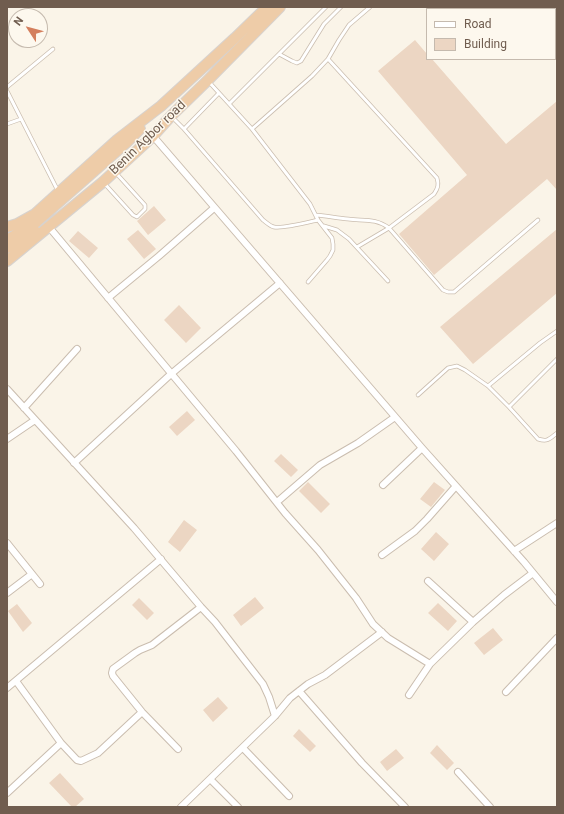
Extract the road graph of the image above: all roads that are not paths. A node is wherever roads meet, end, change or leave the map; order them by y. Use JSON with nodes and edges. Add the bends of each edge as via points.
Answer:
{"nodes":[{"id":1,"x":267,"y":7,"type":"edge"},
{"id":2,"x":280,"y":7,"type":"edge"},
{"id":3,"x":326,"y":7,"type":"edge"},
{"id":4,"x":341,"y":7,"type":"edge"},
{"id":5,"x":370,"y":7,"type":"edge"},
{"id":6,"x":53,"y":49,"type":"dead end"},
{"id":7,"x":279,"y":54,"type":"junction"},
{"id":8,"x":328,"y":59,"type":"junction"},
{"id":9,"x":208,"y":80,"type":"junction"},
{"id":10,"x":7,"y":87,"type":"edge"},
{"id":11,"x":7,"y":91,"type":"edge"},
{"id":12,"x":219,"y":94,"type":"junction"},
{"id":13,"x":229,"y":104,"type":"junction"},
{"id":14,"x":162,"y":106,"type":"junction"},
{"id":15,"x":171,"y":116,"type":"junction"},
{"id":16,"x":21,"y":119,"type":"junction"},
{"id":17,"x":7,"y":124,"type":"edge"},
{"id":18,"x":184,"y":129,"type":"junction"},
{"id":19,"x":252,"y":129,"type":"junction"},
{"id":20,"x":154,"y":136,"type":"junction"},
{"id":21,"x":115,"y":171,"type":"junction"},
{"id":22,"x":103,"y":182,"type":"junction"},
{"id":23,"x":59,"y":193,"type":"junction"},
{"id":24,"x":214,"y":208,"type":"junction"},
{"id":25,"x":316,"y":215,"type":"junction"},
{"id":26,"x":318,"y":220,"type":"junction"},
{"id":27,"x":538,"y":220,"type":"dead end"},
{"id":28,"x":322,"y":225,"type":"junction"},
{"id":29,"x":7,"y":227,"type":"edge"},
{"id":30,"x":40,"y":227,"type":"junction"},
{"id":31,"x":388,"y":228,"type":"junction"},
{"id":32,"x":7,"y":240,"type":"edge"},
{"id":33,"x":357,"y":247,"type":"junction"},
{"id":34,"x":7,"y":248,"type":"edge"},
{"id":35,"x":7,"y":261,"type":"edge"},
{"id":36,"x":388,"y":280,"type":"dead end"},
{"id":37,"x":308,"y":282,"type":"dead end"},
{"id":38,"x":280,"y":283,"type":"junction"},
{"id":39,"x":108,"y":298,"type":"junction"},
{"id":40,"x":557,"y":331,"type":"edge"},
{"id":41,"x":77,"y":349,"type":"dead end"},
{"id":42,"x":557,"y":359,"type":"edge"},
{"id":43,"x":171,"y":374,"type":"junction"},
{"id":44,"x":488,"y":386,"type":"junction"},
{"id":45,"x":7,"y":389,"type":"edge"},
{"id":46,"x":418,"y":394,"type":"dead end"},
{"id":47,"x":509,"y":407,"type":"junction"},
{"id":48,"x":24,"y":408,"type":"junction"},
{"id":49,"x":395,"y":417,"type":"junction"},
{"id":50,"x":35,"y":420,"type":"junction"},
{"id":51,"x":557,"y":433,"type":"edge"},
{"id":52,"x":7,"y":439,"type":"edge"},
{"id":53,"x":422,"y":448,"type":"junction"},
{"id":54,"x":74,"y":463,"type":"junction"},
{"id":55,"x":382,"y":485,"type":"dead end"},
{"id":56,"x":456,"y":486,"type":"junction"},
{"id":57,"x":277,"y":502,"type":"junction"},
{"id":58,"x":557,"y":523,"type":"edge"},
{"id":59,"x":7,"y":543,"type":"edge"},
{"id":60,"x":514,"y":552,"type":"junction"},
{"id":61,"x":382,"y":555,"type":"dead end"},
{"id":62,"x":161,"y":560,"type":"junction"},
{"id":63,"x":533,"y":573,"type":"junction"},
{"id":64,"x":32,"y":574,"type":"junction"},
{"id":65,"x":428,"y":581,"type":"dead end"},
{"id":66,"x":40,"y":584,"type":"dead end"},
{"id":67,"x":7,"y":593,"type":"edge"},
{"id":68,"x":557,"y":602,"type":"edge"},
{"id":69,"x":201,"y":607,"type":"junction"},
{"id":70,"x":473,"y":622,"type":"junction"},
{"id":71,"x":382,"y":632,"type":"junction"},
{"id":72,"x":557,"y":638,"type":"edge"},
{"id":73,"x":430,"y":664,"type":"junction"},
{"id":74,"x":16,"y":681,"type":"junction"},
{"id":75,"x":7,"y":688,"type":"edge"},
{"id":76,"x":299,"y":690,"type":"junction"},
{"id":77,"x":506,"y":692,"type":"dead end"},
{"id":78,"x":409,"y":695,"type":"dead end"},
{"id":79,"x":142,"y":712,"type":"junction"},
{"id":80,"x":275,"y":716,"type":"junction"},
{"id":81,"x":60,"y":743,"type":"junction"},
{"id":82,"x":243,"y":748,"type":"junction"},
{"id":83,"x":178,"y":750,"type":"dead end"},
{"id":84,"x":458,"y":772,"type":"dead end"},
{"id":85,"x":210,"y":779,"type":"junction"},
{"id":86,"x":7,"y":793,"type":"edge"},
{"id":87,"x":289,"y":796,"type":"dead end"},
{"id":88,"x":181,"y":807,"type":"edge"},
{"id":89,"x":238,"y":807,"type":"edge"},
{"id":90,"x":405,"y":807,"type":"edge"},
{"id":91,"x":490,"y":807,"type":"edge"}],
"edges":[{"from":1,"to":14,"type":"highway","name":"Benin Agbor road"},
{"from":2,"to":9,"type":"highway","name":"Benin Agbor road"},
{"from":3,"to":7,"type":"lane"},
{"from":4,"to":7,"type":"lane","via":[[324,24],[301,61],[297,63]]},
{"from":5,"to":8,"type":"lane","via":[[349,25]]},
{"from":6,"to":10,"type":"lane"},
{"from":7,"to":13,"type":"lane"},
{"from":8,"to":19,"type":"lane"},
{"from":8,"to":31,"type":"lane","via":[[437,178],[438,188],[434,194]]},
{"from":9,"to":12,"type":"lane"},
{"from":9,"to":15,"type":"highway","name":"Benin Agbor road"},
{"from":11,"to":16,"type":"lane"},
{"from":12,"to":13,"type":"lane"},
{"from":12,"to":18,"type":"lane"},
{"from":13,"to":19,"type":"lane"},
{"from":14,"to":23,"type":"highway","name":"Benin Agbor road","via":[[118,140]]},
{"from":14,"to":30,"type":"highway"},
{"from":15,"to":18,"type":"lane"},
{"from":15,"to":20,"type":"highway","name":"Benin Agbor road"},
{"from":15,"to":30,"type":"highway"},
{"from":16,"to":17,"type":"lane"},
{"from":16,"to":23,"type":"lane"},
{"from":18,"to":26,"type":"lane","via":[[268,224],[276,228]]},
{"from":19,"to":25,"type":"lane"},
{"from":20,"to":21,"type":"highway","name":"Benin Agbor road"},
{"from":20,"to":24,"type":"street"},
{"from":21,"to":22,"type":"highway","name":"Benin Agbor road"},
{"from":21,"to":22,"type":"lane","via":[[145,205],[145,209],[137,217]]},
{"from":22,"to":30,"type":"highway","name":"Benin Agbor road"},
{"from":23,"to":29,"type":"highway","name":"Benin Agbor road","via":[[35,214]]},
{"from":24,"to":38,"type":"street"},
{"from":24,"to":39,"type":"street"},
{"from":25,"to":26,"type":"lane"},
{"from":25,"to":31,"type":"lane","via":[[376,221]]},
{"from":26,"to":28,"type":"lane"},
{"from":27,"to":31,"type":"lane","via":[[454,292],[443,290]]},
{"from":28,"to":33,"type":"lane","via":[[337,230]]},
{"from":28,"to":37,"type":"lane","via":[[332,238],[333,250]]},
{"from":30,"to":32,"type":"highway"},
{"from":30,"to":34,"type":"highway"},
{"from":30,"to":35,"type":"highway","name":"Benin Agbor road"},
{"from":30,"to":39,"type":"street"},
{"from":31,"to":33,"type":"lane"},
{"from":33,"to":36,"type":"lane"},
{"from":38,"to":43,"type":"street"},
{"from":38,"to":49,"type":"street"},
{"from":39,"to":43,"type":"street"},
{"from":40,"to":44,"type":"lane"},
{"from":41,"to":48,"type":"street"},
{"from":42,"to":47,"type":"lane"},
{"from":43,"to":54,"type":"street"},
{"from":43,"to":57,"type":"street"},
{"from":44,"to":46,"type":"lane","via":[[457,366],[448,368]]},
{"from":44,"to":47,"type":"lane"},
{"from":45,"to":48,"type":"street"},
{"from":47,"to":51,"type":"lane","via":[[538,439],[544,441]]},
{"from":48,"to":50,"type":"street"},
{"from":49,"to":53,"type":"street"},
{"from":49,"to":57,"type":"street","via":[[320,465]]},
{"from":50,"to":52,"type":"street"},
{"from":50,"to":54,"type":"street"},
{"from":53,"to":55,"type":"street"},
{"from":53,"to":56,"type":"street"},
{"from":54,"to":62,"type":"street"},
{"from":56,"to":60,"type":"street"},
{"from":56,"to":61,"type":"street","via":[[422,525]]},
{"from":57,"to":71,"type":"street"},
{"from":58,"to":60,"type":"street"},
{"from":59,"to":64,"type":"street"},
{"from":60,"to":63,"type":"street"},
{"from":62,"to":69,"type":"street"},
{"from":62,"to":74,"type":"street"},
{"from":63,"to":68,"type":"street"},
{"from":63,"to":70,"type":"street"},
{"from":64,"to":66,"type":"street"},
{"from":64,"to":67,"type":"street"},
{"from":65,"to":70,"type":"street"},
{"from":69,"to":79,"type":"street","via":[[152,645],[134,653],[113,669],[113,676]]},
{"from":69,"to":80,"type":"street","via":[[263,684]]},
{"from":70,"to":73,"type":"street"},
{"from":71,"to":73,"type":"street"},
{"from":71,"to":76,"type":"street"},
{"from":72,"to":77,"type":"street"},
{"from":73,"to":78,"type":"street"},
{"from":74,"to":75,"type":"street"},
{"from":74,"to":81,"type":"street"},
{"from":76,"to":80,"type":"street"},
{"from":76,"to":90,"type":"street","via":[[362,763]]},
{"from":79,"to":81,"type":"street","via":[[98,753],[81,761]]},
{"from":79,"to":83,"type":"street"},
{"from":80,"to":82,"type":"street"},
{"from":81,"to":86,"type":"street"},
{"from":82,"to":85,"type":"street"},
{"from":82,"to":87,"type":"street"},
{"from":84,"to":91,"type":"street"},
{"from":85,"to":88,"type":"street"},
{"from":85,"to":89,"type":"street"}]}
